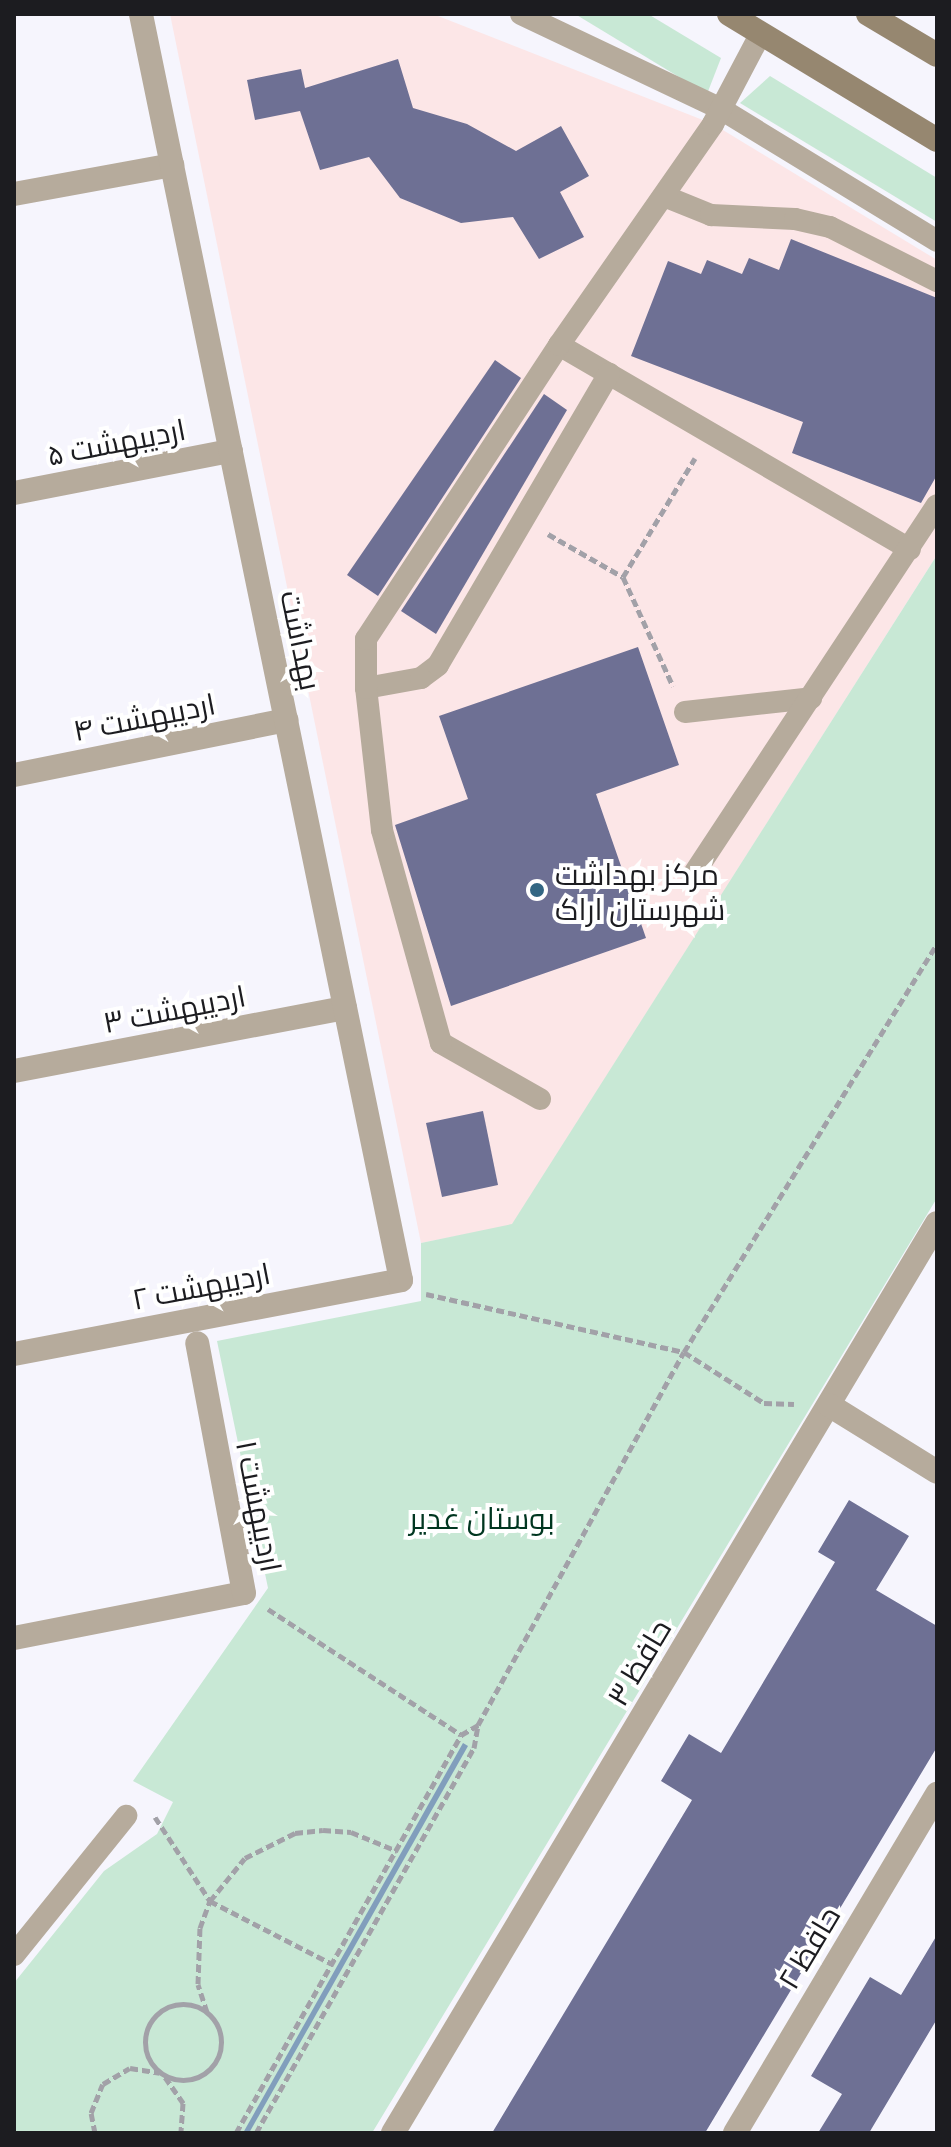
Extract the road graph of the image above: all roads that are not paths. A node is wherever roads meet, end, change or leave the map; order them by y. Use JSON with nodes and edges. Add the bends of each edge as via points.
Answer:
{"nodes":[{"id":1,"x":141,"y":14,"type":"edge"},
{"id":2,"x":521,"y":14,"type":"edge"},
{"id":3,"x":729,"y":14,"type":"edge"},
{"id":4,"x":868,"y":14,"type":"edge"},
{"id":5,"x":761,"y":33,"type":"junction"},
{"id":6,"x":937,"y":55,"type":"edge"},
{"id":7,"x":721,"y":109,"type":"junction"},
{"id":8,"x":937,"y":140,"type":"edge"},
{"id":9,"x":172,"y":165,"type":"junction"},
{"id":10,"x":14,"y":194,"type":"edge"},
{"id":11,"x":664,"y":196,"type":"junction"},
{"id":12,"x":937,"y":241,"type":"edge"},
{"id":13,"x":937,"y":281,"type":"edge"},
{"id":14,"x":559,"y":345,"type":"junction"},
{"id":15,"x":609,"y":374,"type":"junction"},
{"id":16,"x":231,"y":451,"type":"junction"},
{"id":17,"x":14,"y":493,"type":"edge"},
{"id":18,"x":937,"y":505,"type":"edge"},
{"id":19,"x":910,"y":549,"type":"junction"},
{"id":20,"x":366,"y":688,"type":"junction"},
{"id":21,"x":811,"y":698,"type":"junction"},
{"id":22,"x":685,"y":712,"type":"road end"},
{"id":23,"x":286,"y":720,"type":"junction"},
{"id":24,"x":14,"y":775,"type":"edge"},
{"id":25,"x":693,"y":875,"type":"dead end"},
{"id":26,"x":345,"y":1008,"type":"junction"},
{"id":27,"x":14,"y":1071,"type":"edge"},
{"id":28,"x":540,"y":1099,"type":"dead end"},
{"id":29,"x":937,"y":1223,"type":"edge"},
{"id":30,"x":401,"y":1280,"type":"joint"},
{"id":31,"x":197,"y":1343,"type":"dead end"},
{"id":32,"x":14,"y":1354,"type":"edge"},
{"id":33,"x":829,"y":1405,"type":"junction"},
{"id":34,"x":937,"y":1472,"type":"edge"},
{"id":35,"x":14,"y":1638,"type":"edge"},
{"id":36,"x":937,"y":1794,"type":"edge"},
{"id":37,"x":126,"y":1816,"type":"road end"},
{"id":38,"x":14,"y":1955,"type":"edge"},
{"id":39,"x":393,"y":2133,"type":"edge"},
{"id":40,"x":735,"y":2133,"type":"edge"}],
"edges":[{"from":1,"to":9,"type":"street","name":"بهداشت"},
{"from":2,"to":7,"type":"lane"},
{"from":3,"to":5,"type":"main road"},
{"from":4,"to":6,"type":"main road"},
{"from":5,"to":7,"type":"lane"},
{"from":5,"to":8,"type":"main road"},
{"from":7,"to":11,"type":"lane"},
{"from":7,"to":12,"type":"lane"},
{"from":9,"to":10,"type":"street"},
{"from":9,"to":16,"type":"street","name":"بهداشت"},
{"from":11,"to":13,"type":"lane","via":[[711,215],[795,219],[830,227]]},
{"from":11,"to":14,"type":"lane"},
{"from":14,"to":15,"type":"lane"},
{"from":14,"to":20,"type":"lane","via":[[366,639]]},
{"from":15,"to":19,"type":"lane"},
{"from":15,"to":20,"type":"lane","via":[[438,665],[421,678]]},
{"from":16,"to":17,"type":"street","name":"اردیبهشت ۵"},
{"from":16,"to":23,"type":"street","name":"بهداشت"},
{"from":18,"to":19,"type":"lane"},
{"from":19,"to":21,"type":"lane"},
{"from":20,"to":28,"type":"lane","via":[[382,830],[441,1043]]},
{"from":21,"to":22,"type":"lane"},
{"from":21,"to":25,"type":"lane"},
{"from":23,"to":24,"type":"street","name":"اردیبهشت ۴"},
{"from":23,"to":26,"type":"street","name":"بهداشت"},
{"from":26,"to":27,"type":"street","name":"اردیبهشت ۳"},
{"from":26,"to":30,"type":"street","name":"بهداشت"},
{"from":29,"to":33,"type":"street","name":"حافظ ۳"},
{"from":30,"to":32,"type":"street","name":"اردیبهشت ۲"},
{"from":31,"to":35,"type":"street","name":"اردیبهشت ۱","via":[[244,1593]]},
{"from":33,"to":34,"type":"street"},
{"from":33,"to":39,"type":"street","name":"حافظ ۳"},
{"from":36,"to":40,"type":"street","name":"حافظ ۲"},
{"from":37,"to":38,"type":"lane"}]}
